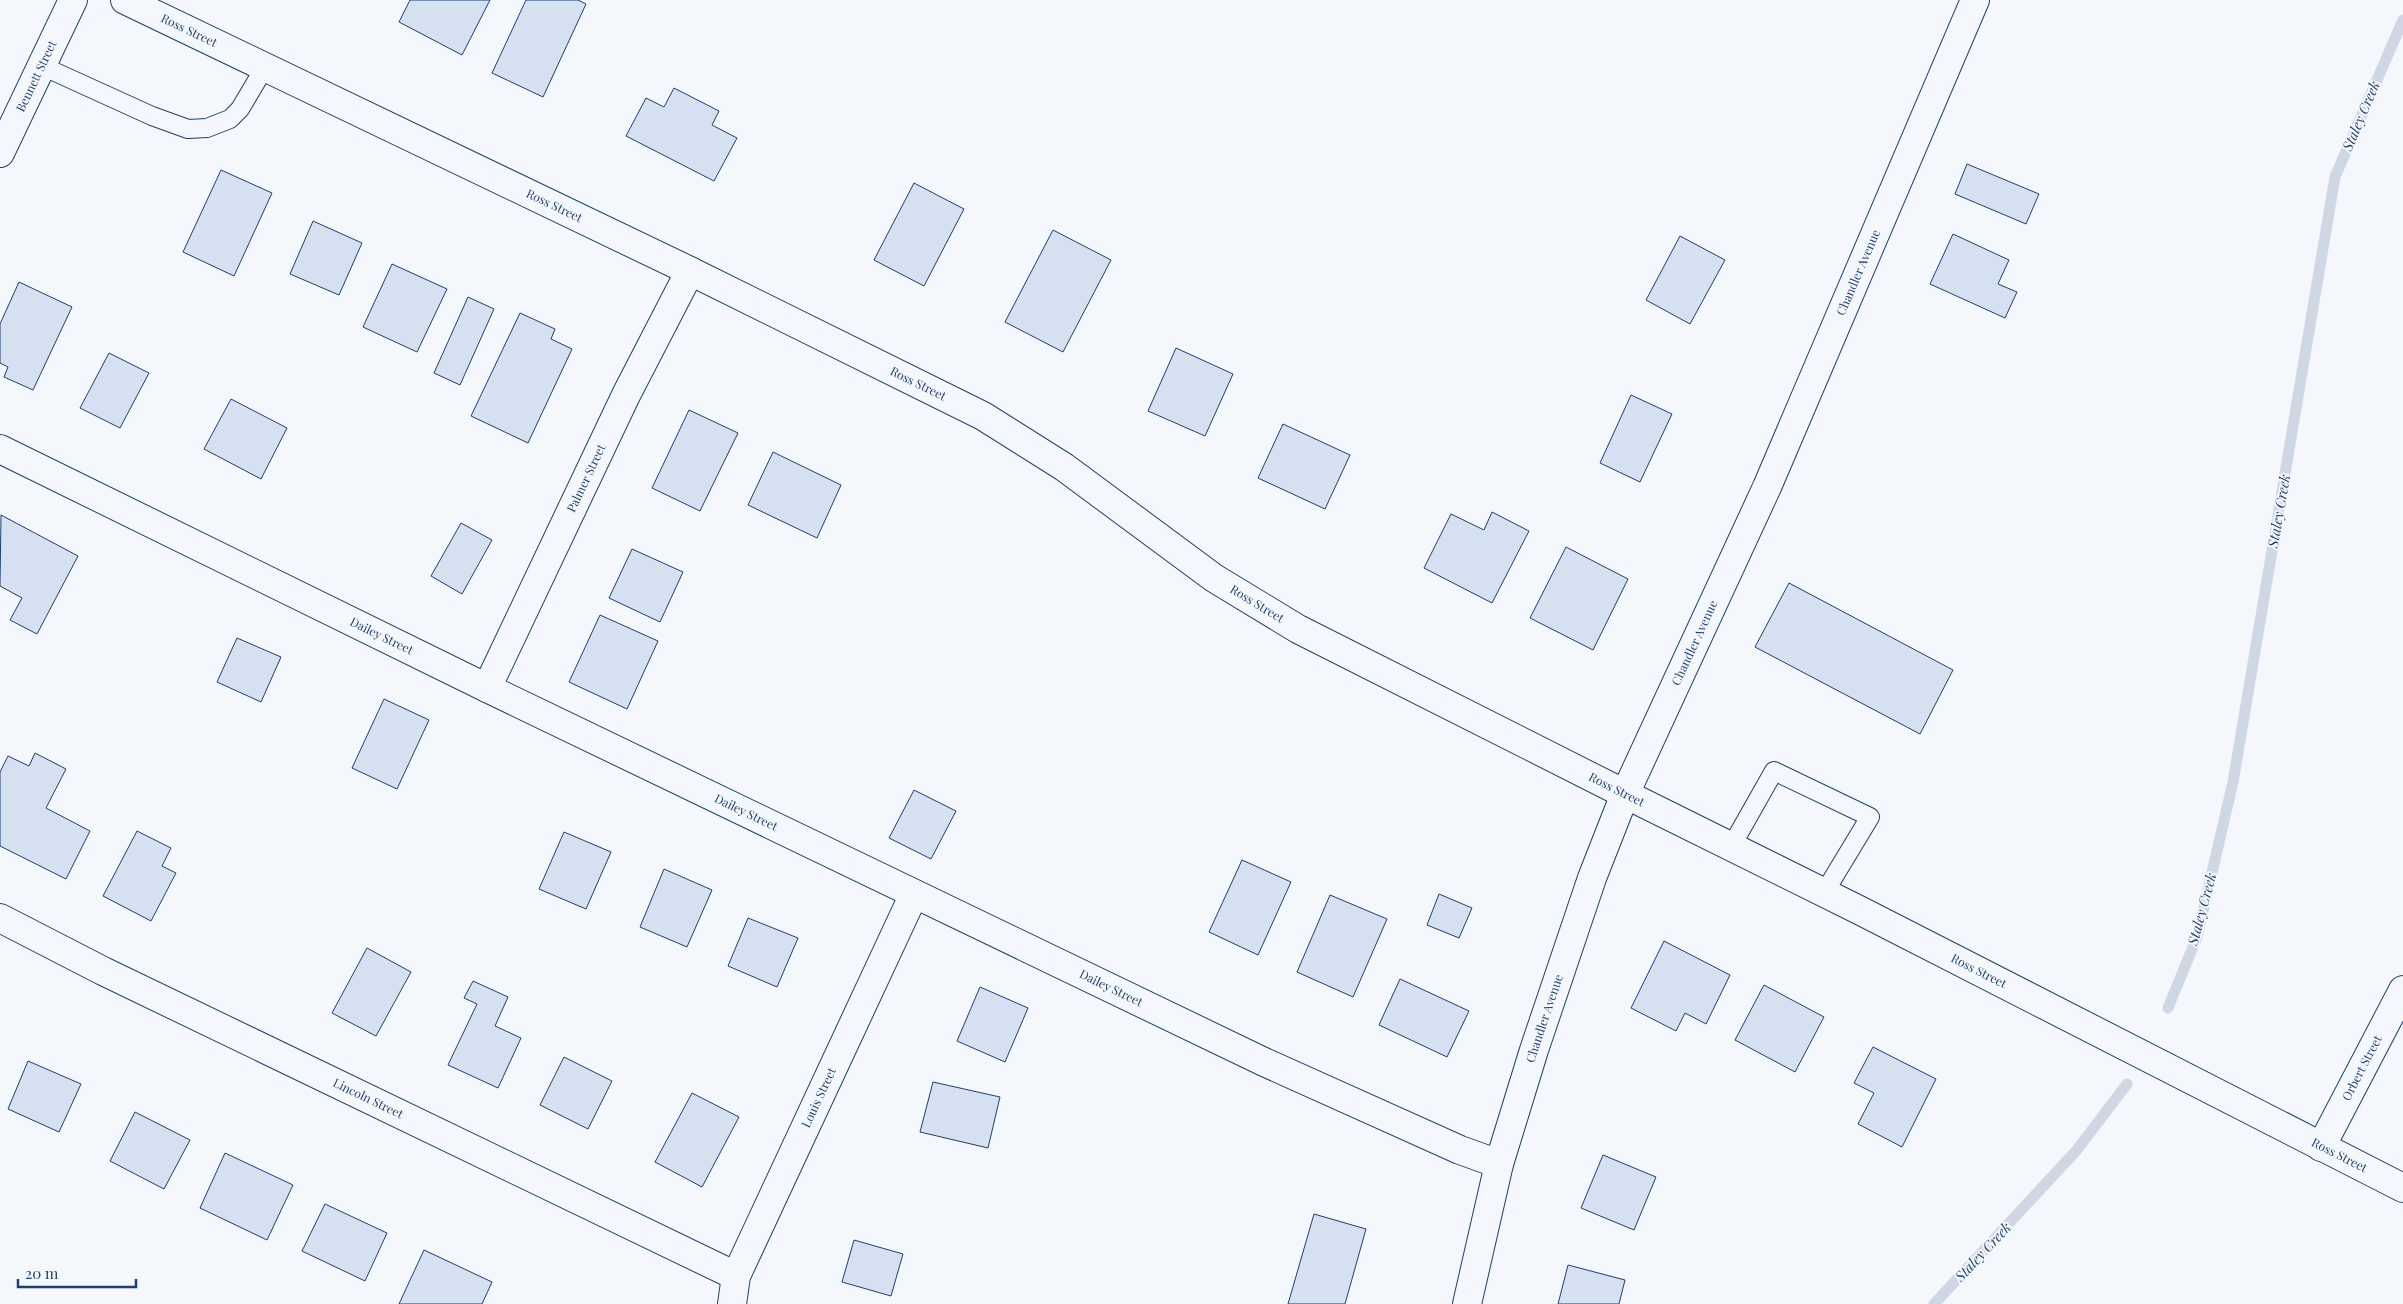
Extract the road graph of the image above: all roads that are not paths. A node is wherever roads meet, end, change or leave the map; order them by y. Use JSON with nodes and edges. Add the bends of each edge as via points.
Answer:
{"nodes":[{"id":1,"x":74,"y":0,"type":"edge"},
{"id":2,"x":125,"y":0,"type":"edge"},
{"id":3,"x":1975,"y":0,"type":"edge"},
{"id":4,"x":42,"y":66,"type":"junction"},
{"id":5,"x":265,"y":67,"type":"junction"},
{"id":6,"x":0,"y":152,"type":"edge"},
{"id":7,"x":690,"y":272,"type":"junction"},
{"id":8,"x":0,"y":449,"type":"edge"},
{"id":9,"x":487,"y":688,"type":"junction"},
{"id":10,"x":1625,"y":794,"type":"junction"},
{"id":11,"x":1731,"y":847,"type":"junction"},
{"id":12,"x":1824,"y":893,"type":"junction"},
{"id":13,"x":914,"y":894,"type":"junction"},
{"id":14,"x":0,"y":918,"type":"edge"},
{"id":15,"x":2403,"y":990,"type":"edge"},
{"id":16,"x":2321,"y":1147,"type":"junction"},
{"id":17,"x":1499,"y":1164,"type":"junction"},
{"id":18,"x":2403,"y":1188,"type":"edge"},
{"id":19,"x":736,"y":1276,"type":"junction"},
{"id":20,"x":732,"y":1304,"type":"edge"},
{"id":21,"x":1467,"y":1304,"type":"edge"}],
"edges":[{"from":1,"to":4,"type":"street","name":"Bennett Street"},
{"from":2,"to":5,"type":"street","name":"Ross Street"},
{"from":3,"to":10,"type":"street","name":"Chandler Avenue","via":[[1767,487]]},
{"from":4,"to":5,"type":"lane","via":[[188,129],[207,128],[230,119],[240,109]]},
{"from":4,"to":6,"type":"street","name":"Bennett Street"},
{"from":5,"to":7,"type":"street","name":"Ross Street"},
{"from":7,"to":9,"type":"street","name":"Palmer Street","via":[[626,395]]},
{"from":7,"to":10,"type":"street","name":"Ross Street","via":[[983,416],[1064,467],[1214,578],[1298,629]]},
{"from":8,"to":9,"type":"street","name":"Dailey Street"},
{"from":9,"to":13,"type":"street","name":"Dailey Street"},
{"from":10,"to":11,"type":"street","name":"Ross Street"},
{"from":10,"to":17,"type":"street","name":"Chandler Avenue","via":[[1589,887]]},
{"from":11,"to":12,"type":"street","name":"Ross Street"},
{"from":11,"to":12,"type":"lane","via":[[1774,771],[1870,817]]},
{"from":12,"to":16,"type":"street","name":"Ross Street"},
{"from":13,"to":17,"type":"street","name":"Dailey Street","via":[[1262,1061],[1460,1150]]},
{"from":13,"to":19,"type":"street","name":"Louis Street"},
{"from":14,"to":19,"type":"street","name":"Lincoln Street","via":[[103,971]]},
{"from":15,"to":16,"type":"street","name":"Orbert Street"},
{"from":16,"to":18,"type":"street","name":"Ross Street"},
{"from":17,"to":21,"type":"street","name":"Chandler Avenue"},
{"from":19,"to":20,"type":"street","name":"Louis Street"}]}
